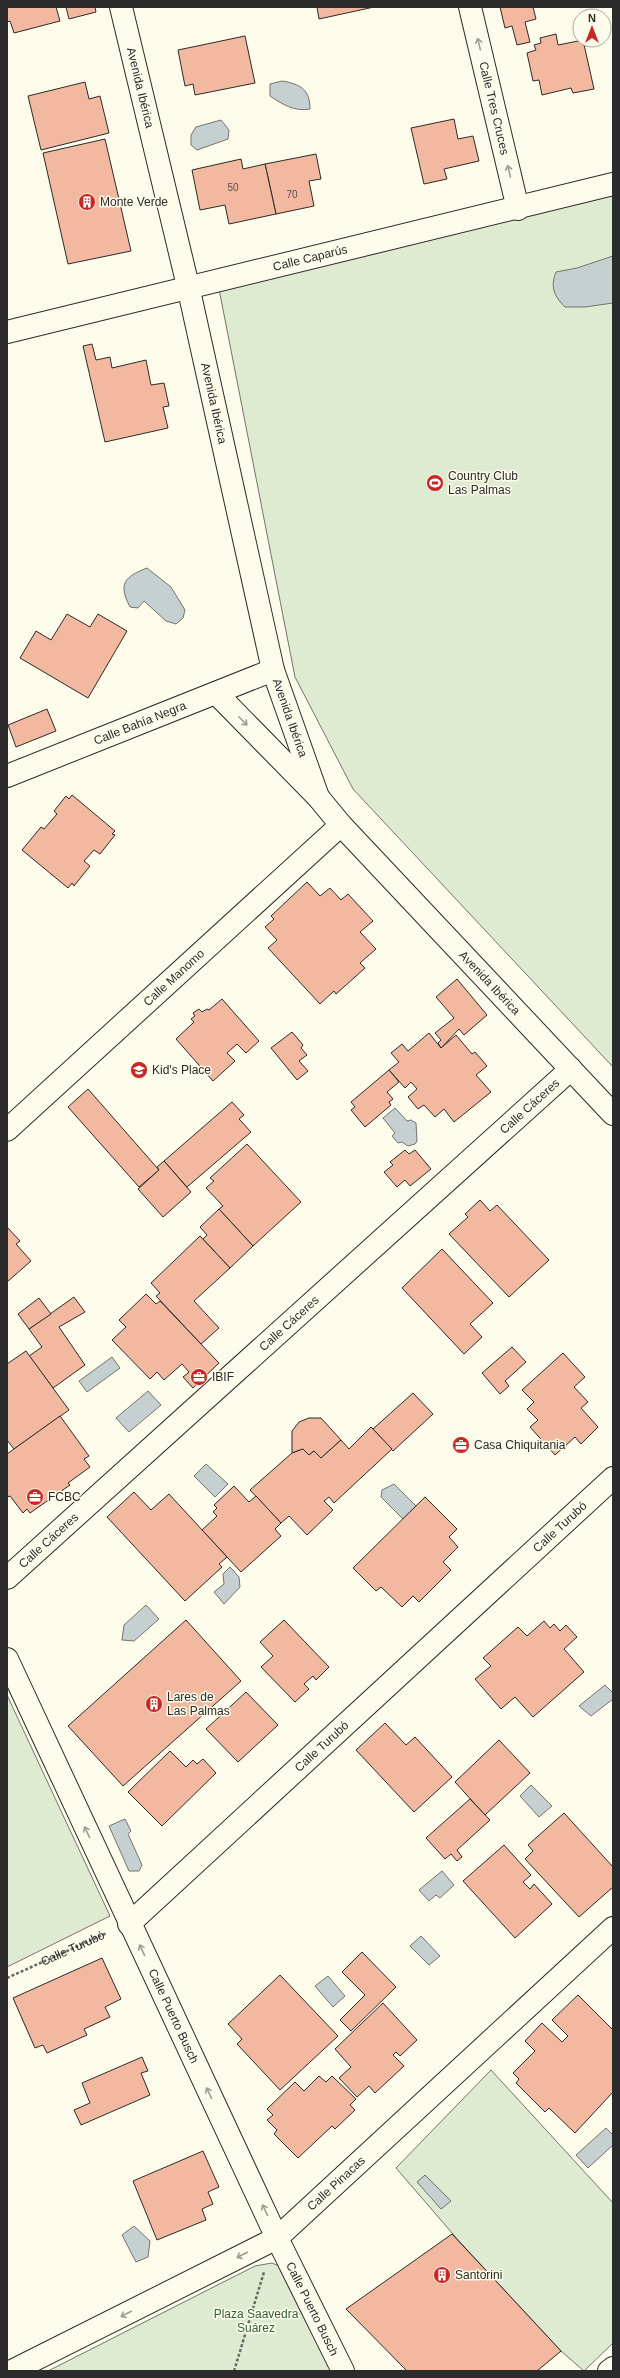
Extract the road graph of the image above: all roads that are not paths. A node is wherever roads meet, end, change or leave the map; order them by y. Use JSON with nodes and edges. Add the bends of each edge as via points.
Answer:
{"nodes":[{"id":1,"x":121,"y":7,"type":"edge"},
{"id":2,"x":470,"y":7,"type":"edge"},
{"id":3,"x":613,"y":184,"type":"edge"},
{"id":4,"x":518,"y":209,"type":"junction"},
{"id":5,"x":188,"y":286,"type":"junction"},
{"id":6,"x":7,"y":332,"type":"edge"},
{"id":7,"x":273,"y":670,"type":"junction"},
{"id":8,"x":216,"y":693,"type":"junction"},
{"id":9,"x":7,"y":776,"type":"edge"},
{"id":10,"x":318,"y":797,"type":"junction"},
{"id":11,"x":341,"y":825,"type":"junction"},
{"id":12,"x":571,"y":1069,"type":"junction"},
{"id":13,"x":613,"y":1114,"type":"edge"},
{"id":14,"x":7,"y":1130,"type":"edge"},
{"id":15,"x":613,"y":1478,"type":"edge"},
{"id":16,"x":7,"y":1578,"type":"edge"},
{"id":17,"x":7,"y":1659,"type":"edge"},
{"id":18,"x":129,"y":1924,"type":"junction"},
{"id":19,"x":613,"y":1928,"type":"edge"},
{"id":20,"x":277,"y":2238,"type":"junction"},
{"id":21,"x":613,"y":2368,"type":"edge"},
{"id":22,"x":12,"y":2371,"type":"edge"},
{"id":23,"x":343,"y":2371,"type":"edge"},
{"id":24,"x":609,"y":2371,"type":"edge"}],
"edges":[{"from":1,"to":5,"type":"street","name":"Avenida Ibérica"},
{"from":4,"to":2,"type":"street","name":"Calle Tres Cruces","one_way":true},
{"from":3,"to":4,"type":"street","name":"Calle Caparús"},
{"from":4,"to":5,"type":"street","name":"Calle Caparús"},
{"from":5,"to":6,"type":"street","name":"Calle Caparús"},
{"from":5,"to":7,"type":"street","name":"Avenida Ibérica"},
{"from":7,"to":8,"type":"street","name":"Calle Bahía Negra"},
{"from":7,"to":10,"type":"street","name":"Avenida Ibérica"},
{"from":8,"to":9,"type":"street","name":"Calle Bahía Negra"},
{"from":8,"to":10,"type":"street","name":"Avenida Ibérica","one_way":true},
{"from":10,"to":11,"type":"street","name":"Avenida Ibérica"},
{"from":11,"to":12,"type":"street","name":"Avenida Ibérica"},
{"from":11,"to":14,"type":"street","name":"Calle Manomo"},
{"from":12,"to":13,"type":"street","name":"Avenida Ibérica"},
{"from":12,"to":16,"type":"street","name":"Calle Cáceres"},
{"from":15,"to":18,"type":"street","name":"Calle Turubó"},
{"from":18,"to":17,"type":"street","name":"Calle Puerto Busch","one_way":true},
{"from":20,"to":18,"type":"street","name":"Calle Puerto Busch","one_way":true},
{"from":19,"to":20,"type":"street","name":"Calle Pinacas"},
{"from":20,"to":22,"type":"street","name":"Calle Pinacas","one_way":true},
{"from":20,"to":23,"type":"street","name":"Calle Puerto Busch"},
{"from":21,"to":24,"type":"street"}]}
